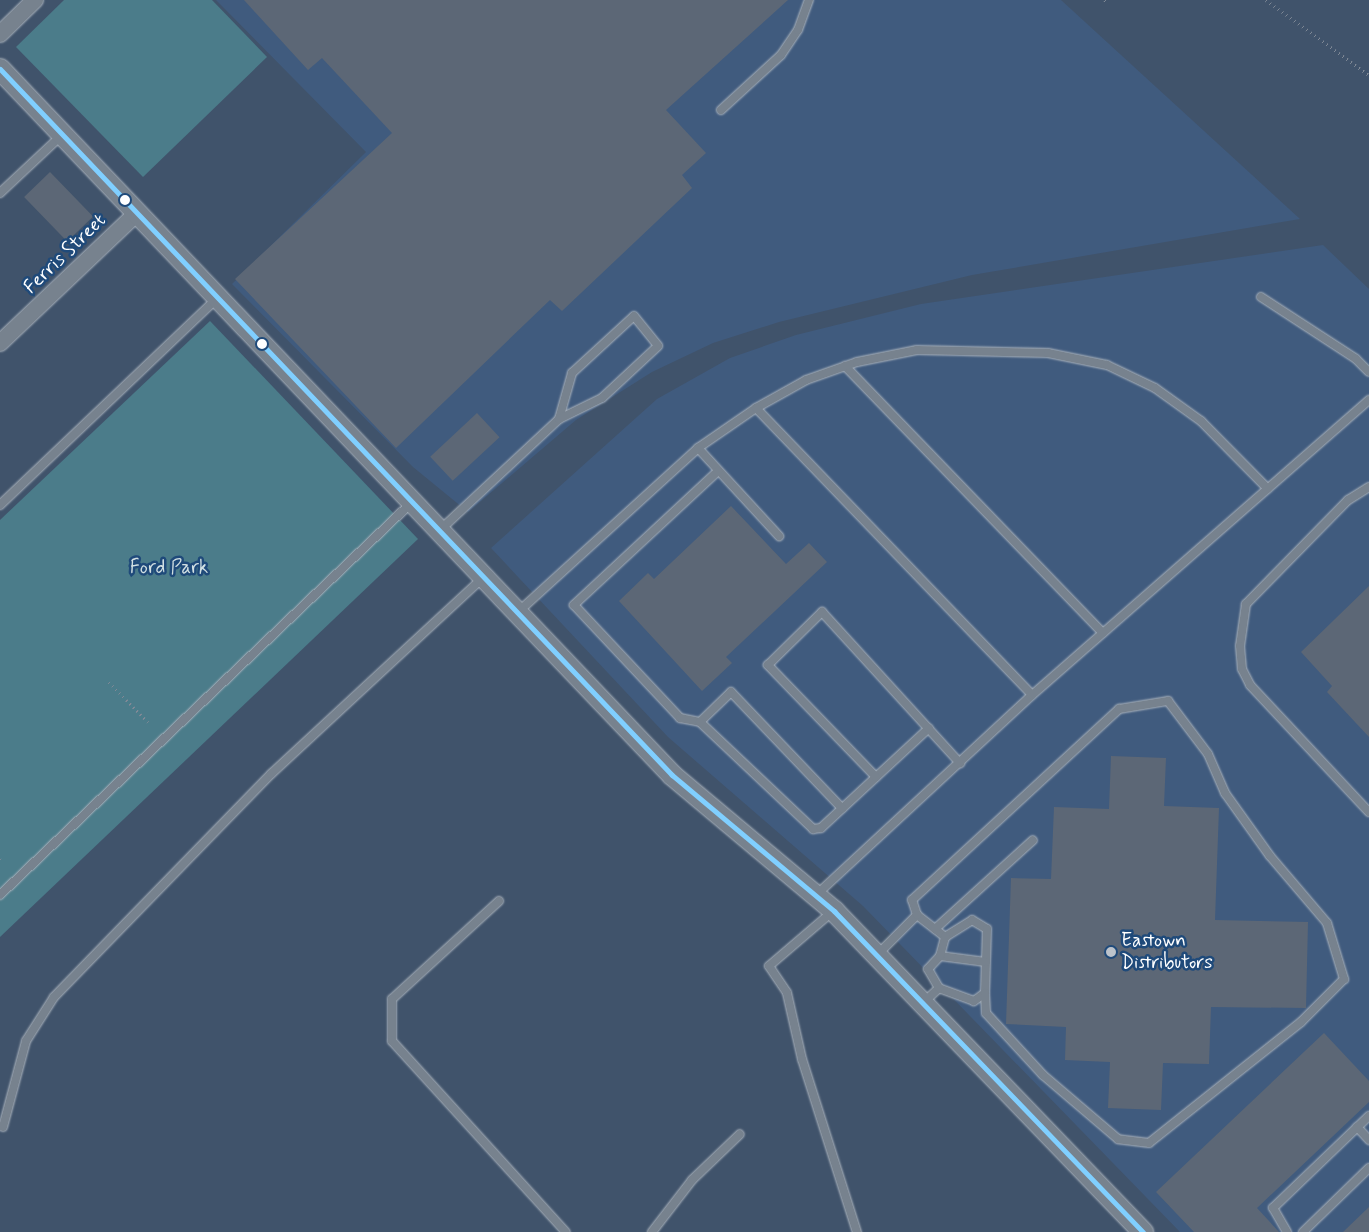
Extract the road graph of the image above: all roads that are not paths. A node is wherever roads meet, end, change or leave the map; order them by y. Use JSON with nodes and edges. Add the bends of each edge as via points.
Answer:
{"nodes":[{"id":1,"x":35,"y":0,"type":"edge"},
{"id":2,"x":809,"y":0,"type":"edge"},
{"id":3,"x":0,"y":34,"type":"edge"},
{"id":4,"x":0,"y":69,"type":"edge"},
{"id":5,"x":721,"y":110,"type":"dead end"},
{"id":6,"x":62,"y":135,"type":"junction"},
{"id":7,"x":0,"y":193,"type":"edge"},
{"id":8,"x":136,"y":214,"type":"junction"},
{"id":9,"x":1261,"y":296,"type":"dead end"},
{"id":10,"x":217,"y":298,"type":"junction"},
{"id":11,"x":0,"y":343,"type":"edge"},
{"id":12,"x":845,"y":366,"type":"junction"},
{"id":13,"x":1369,"y":372,"type":"edge"},
{"id":14,"x":1369,"y":400,"type":"edge"},
{"id":15,"x":756,"y":408,"type":"junction"},
{"id":16,"x":559,"y":419,"type":"junction"},
{"id":17,"x":698,"y":448,"type":"junction"},
{"id":18,"x":718,"y":471,"type":"junction"},
{"id":19,"x":1369,"y":487,"type":"edge"},
{"id":20,"x":1268,"y":488,"type":"junction"},
{"id":21,"x":413,"y":502,"type":"junction"},
{"id":22,"x":0,"y":505,"type":"edge"},
{"id":23,"x":440,"y":530,"type":"junction"},
{"id":24,"x":779,"y":536,"type":"dead end"},
{"id":25,"x":484,"y":576,"type":"junction"},
{"id":26,"x":518,"y":612,"type":"junction"},
{"id":27,"x":1103,"y":632,"type":"junction"},
{"id":28,"x":1032,"y":695,"type":"junction"},
{"id":29,"x":700,"y":722,"type":"junction"},
{"id":30,"x":929,"y":728,"type":"junction"},
{"id":31,"x":960,"y":763,"type":"junction"},
{"id":32,"x":876,"y":777,"type":"junction"},
{"id":33,"x":842,"y":808,"type":"junction"},
{"id":34,"x":1369,"y":812,"type":"edge"},
{"id":35,"x":1033,"y":840,"type":"dead end"},
{"id":36,"x":0,"y":895,"type":"edge"},
{"id":37,"x":816,"y":895,"type":"junction"},
{"id":38,"x":499,"y":901,"type":"dead end"},
{"id":39,"x":834,"y":911,"type":"junction"},
{"id":40,"x":917,"y":915,"type":"junction"},
{"id":41,"x":935,"y":929,"type":"junction"},
{"id":42,"x":945,"y":937,"type":"junction"},
{"id":43,"x":877,"y":955,"type":"junction"},
{"id":44,"x":940,"y":956,"type":"junction"},
{"id":45,"x":986,"y":962,"type":"junction"},
{"id":46,"x":938,"y":988,"type":"junction"},
{"id":47,"x":985,"y":993,"type":"junction"},
{"id":48,"x":924,"y":1002,"type":"junction"},
{"id":49,"x":1369,"y":1116,"type":"edge"},
{"id":50,"x":3,"y":1127,"type":"dead end"},
{"id":51,"x":1357,"y":1127,"type":"junction"},
{"id":52,"x":740,"y":1134,"type":"dead end"},
{"id":53,"x":1369,"y":1140,"type":"edge"},
{"id":54,"x":1369,"y":1168,"type":"edge"},
{"id":55,"x":566,"y":1232,"type":"edge"},
{"id":56,"x":652,"y":1232,"type":"edge"},
{"id":57,"x":857,"y":1232,"type":"edge"},
{"id":58,"x":1142,"y":1232,"type":"edge"},
{"id":59,"x":1287,"y":1232,"type":"edge"},
{"id":60,"x":1302,"y":1232,"type":"edge"}],
"edges":[{"from":1,"to":3,"type":"street"},
{"from":2,"to":5,"type":"lane","via":[[798,30],[781,55]]},
{"from":4,"to":6,"type":"street"},
{"from":6,"to":7,"type":"lane"},
{"from":6,"to":8,"type":"street"},
{"from":8,"to":10,"type":"street"},
{"from":8,"to":11,"type":"street","name":"Ferris Street"},
{"from":9,"to":13,"type":"lane","via":[[1356,359]]},
{"from":10,"to":21,"type":"street"},
{"from":10,"to":22,"type":"lane"},
{"from":12,"to":15,"type":"lane","via":[[806,380]]},
{"from":12,"to":20,"type":"lane","via":[[917,350],[988,348],[1107,364],[1155,388],[1201,421]]},
{"from":12,"to":27,"type":"lane"},
{"from":14,"to":20,"type":"lane"},
{"from":15,"to":17,"type":"lane"},
{"from":15,"to":28,"type":"lane"},
{"from":16,"to":16,"type":"lane","via":[[572,374],[634,316],[658,346],[602,398]]},
{"from":16,"to":23,"type":"lane"},
{"from":17,"to":18,"type":"lane"},
{"from":17,"to":26,"type":"lane"},
{"from":18,"to":24,"type":"lane"},
{"from":18,"to":29,"type":"lane","via":[[574,605],[680,718]]},
{"from":19,"to":34,"type":"lane","via":[[1348,500],[1246,604],[1240,646],[1242,669],[1250,685]]},
{"from":20,"to":27,"type":"lane"},
{"from":21,"to":23,"type":"street"},
{"from":21,"to":36,"type":"lane"},
{"from":23,"to":25,"type":"street"},
{"from":25,"to":26,"type":"street"},
{"from":25,"to":50,"type":"lane","via":[[271,774],[54,997],[26,1041]]},
{"from":26,"to":37,"type":"street","via":[[672,776]]},
{"from":27,"to":28,"type":"lane"},
{"from":28,"to":31,"type":"lane"},
{"from":29,"to":33,"type":"lane","via":[[806,826],[821,828]]},
{"from":29,"to":33,"type":"lane","via":[[731,692]]},
{"from":30,"to":31,"type":"lane"},
{"from":30,"to":32,"type":"lane"},
{"from":30,"to":32,"type":"lane","via":[[822,612],[768,665]]},
{"from":31,"to":37,"type":"lane"},
{"from":32,"to":33,"type":"lane"},
{"from":35,"to":41,"type":"lane"},
{"from":37,"to":39,"type":"street"},
{"from":38,"to":55,"type":"lane","via":[[392,999],[392,1041]]},
{"from":39,"to":43,"type":"street"},
{"from":39,"to":57,"type":"lane","via":[[768,966],[787,993],[802,1059]]},
{"from":40,"to":41,"type":"lane"},
{"from":40,"to":43,"type":"lane"},
{"from":40,"to":47,"type":"lane","via":[[912,900],[1119,709],[1168,701],[1208,754],[1225,794],[1264,848],[1328,923],[1344,979],[1301,1022],[1149,1142],[1118,1139],[1044,1075],[990,1019]]},
{"from":41,"to":42,"type":"lane"},
{"from":42,"to":44,"type":"lane"},
{"from":42,"to":45,"type":"lane","via":[[972,920],[987,929]]},
{"from":43,"to":48,"type":"street"},
{"from":44,"to":45,"type":"lane"},
{"from":44,"to":46,"type":"lane","via":[[928,969]]},
{"from":45,"to":47,"type":"lane"},
{"from":46,"to":47,"type":"lane","via":[[974,1001]]},
{"from":46,"to":48,"type":"lane"},
{"from":48,"to":58,"type":"street"},
{"from":49,"to":51,"type":"lane"},
{"from":51,"to":53,"type":"lane"},
{"from":51,"to":59,"type":"lane","via":[[1273,1208]]},
{"from":52,"to":56,"type":"lane","via":[[692,1180]]},
{"from":54,"to":60,"type":"lane"}]}
